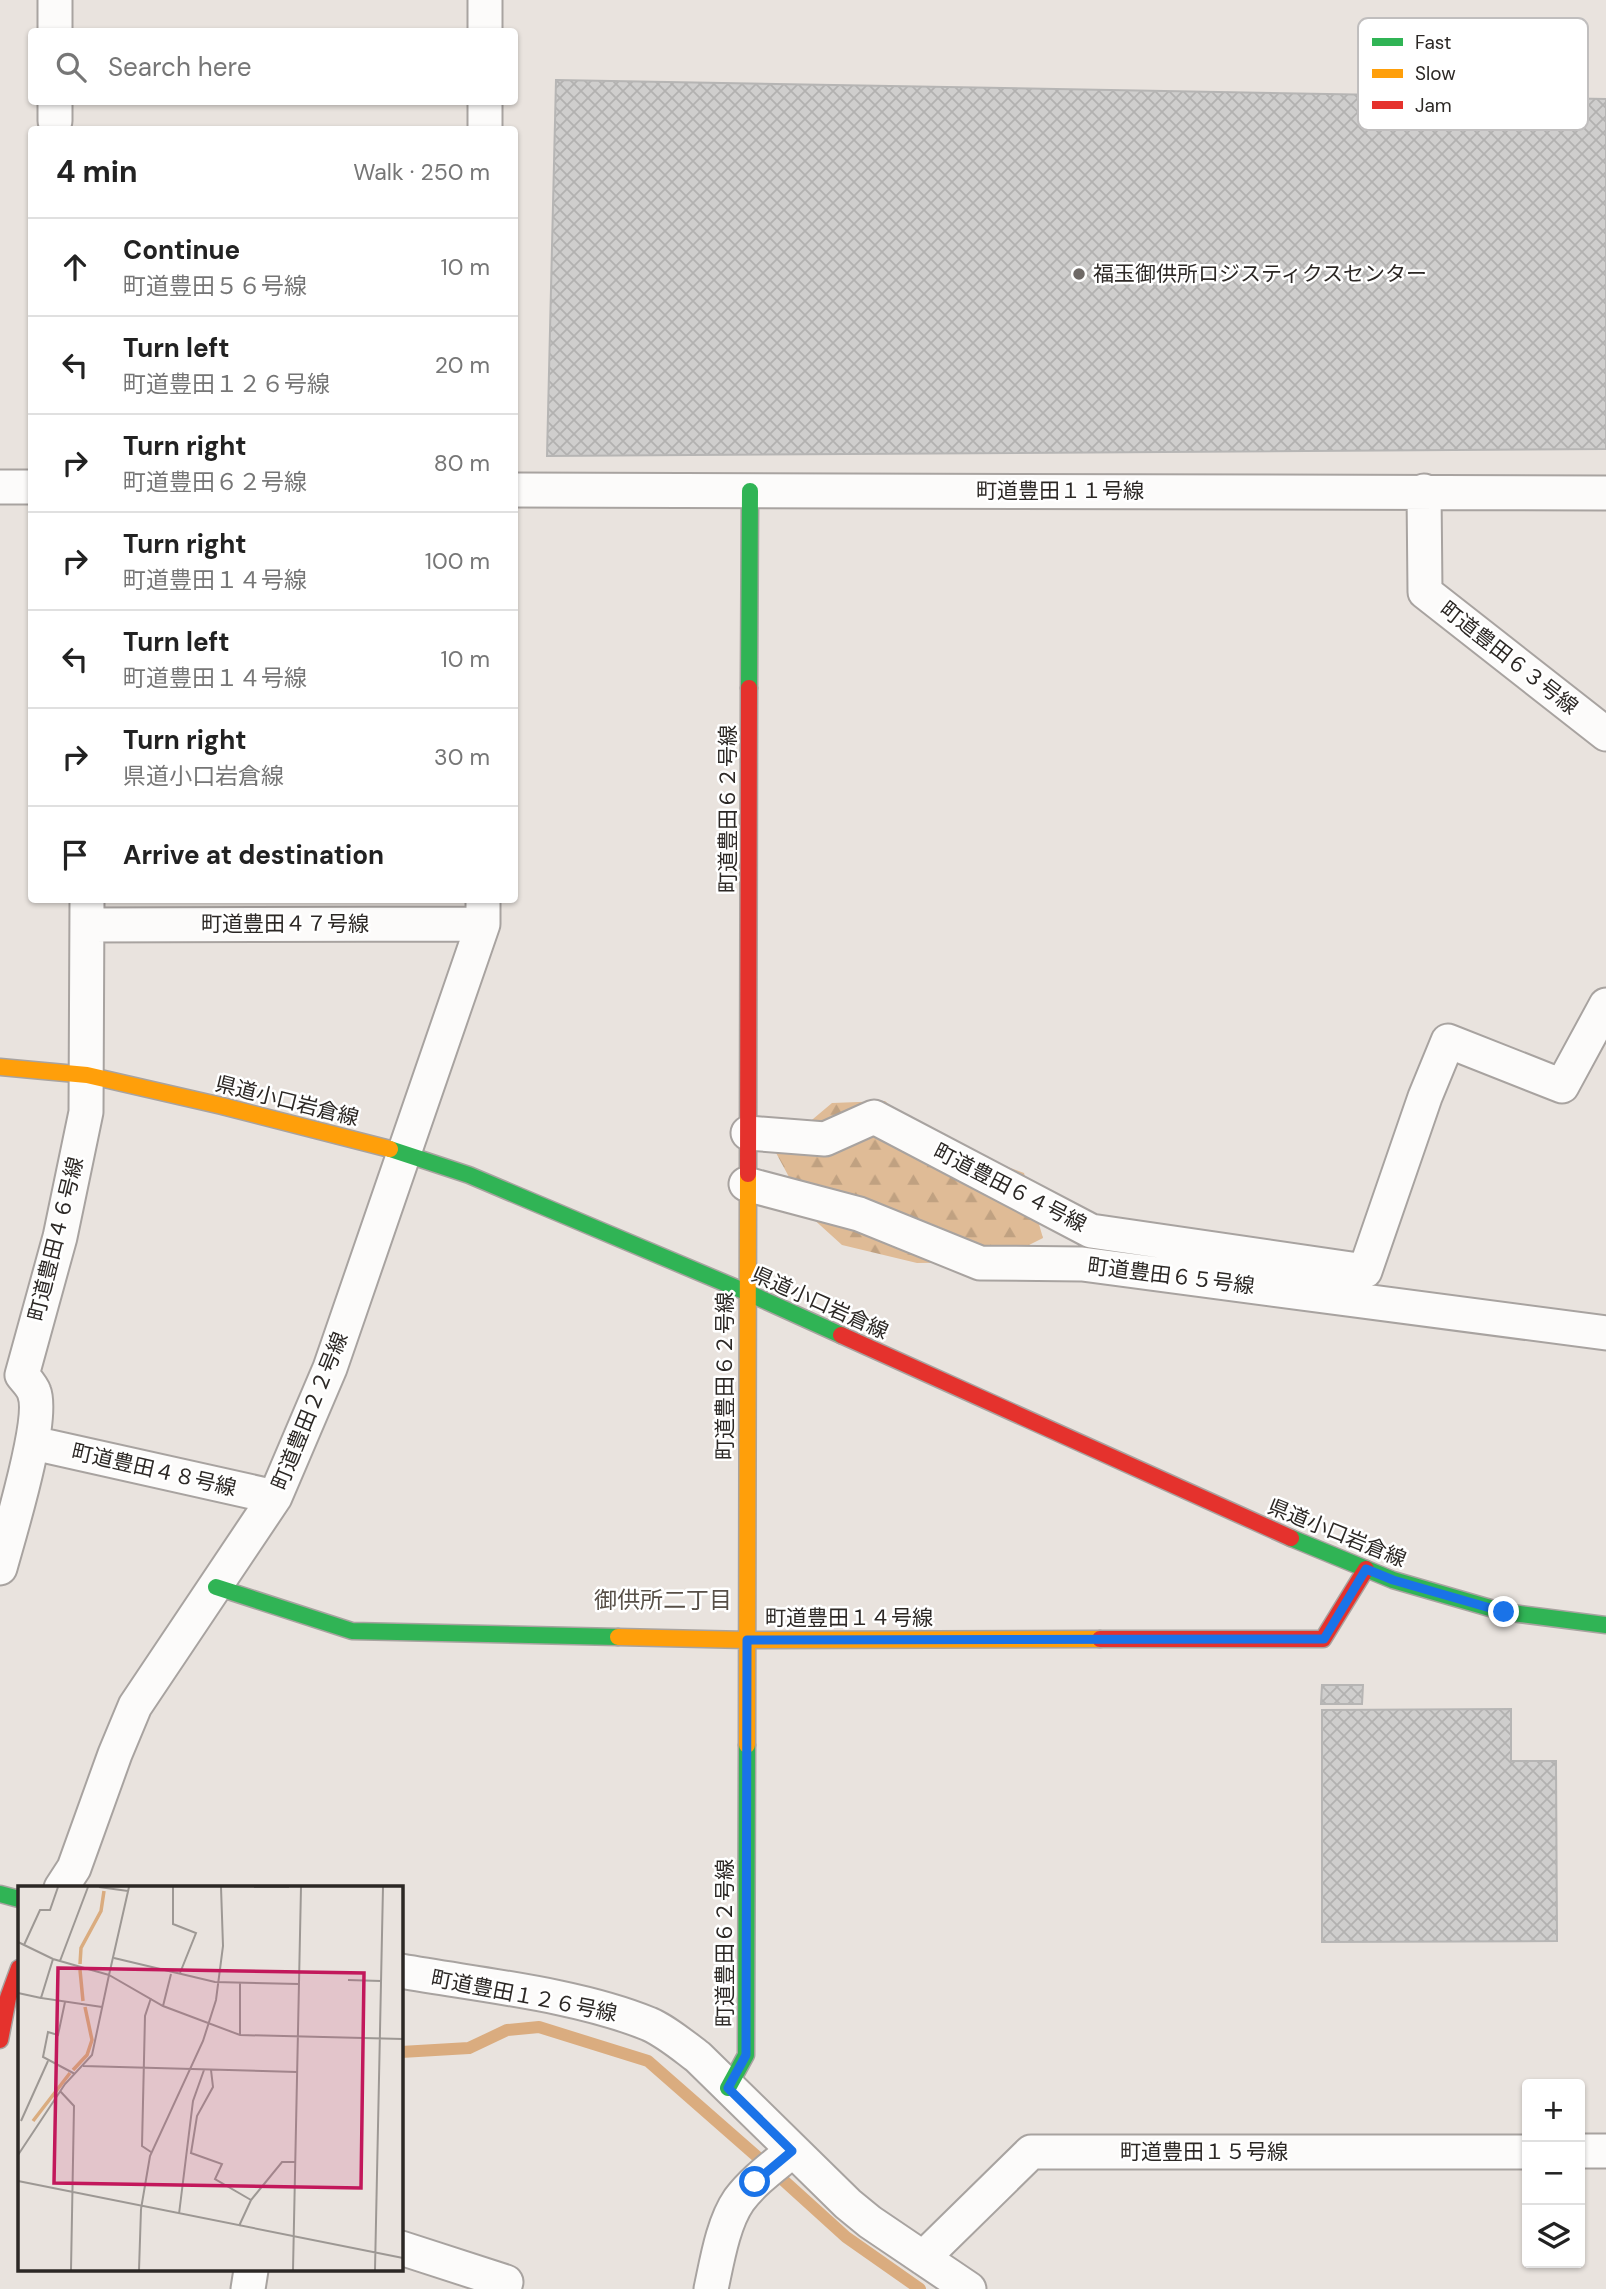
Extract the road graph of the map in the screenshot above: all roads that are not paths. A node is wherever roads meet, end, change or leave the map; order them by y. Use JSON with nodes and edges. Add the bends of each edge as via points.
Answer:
{"nodes":[{"id":1,"x":55,"y":0,"type":"edge"},
{"id":2,"x":485,"y":0,"type":"edge"},
{"id":3,"x":55,"y":28,"type":"edge"},
{"id":4,"x":485,"y":28,"type":"edge"},
{"id":5,"x":485,"y":105,"type":"edge"},
{"id":6,"x":485,"y":126,"type":"edge"},
{"id":7,"x":0,"y":487,"type":"edge"},
{"id":8,"x":28,"y":487,"type":"edge"},
{"id":9,"x":518,"y":490,"type":"edge"},
{"id":10,"x":750,"y":491,"type":"junction"},
{"id":11,"x":1424,"y":492,"type":"junction"},
{"id":12,"x":1606,"y":493,"type":"edge"},
{"id":13,"x":1606,"y":734,"type":"edge"},
{"id":14,"x":87,"y":912,"type":"edge"},
{"id":15,"x":484,"y":912,"type":"edge"},
{"id":16,"x":1606,"y":1005,"type":"edge"},
{"id":17,"x":0,"y":1067,"type":"edge"},
{"id":18,"x":87,"y":1075,"type":"junction"},
{"id":19,"x":748,"y":1133,"type":"junction"},
{"id":20,"x":405,"y":1153,"type":"junction"},
{"id":21,"x":746,"y":1184,"type":"junction"},
{"id":22,"x":1361,"y":1286,"type":"junction"},
{"id":23,"x":746,"y":1292,"type":"junction"},
{"id":24,"x":1606,"y":1333,"type":"edge"},
{"id":25,"x":11,"y":1370,"type":"edge"},
{"id":26,"x":33,"y":1443,"type":"junction"},
{"id":27,"x":275,"y":1497,"type":"junction"},
{"id":28,"x":0,"y":1569,"type":"edge"},
{"id":29,"x":1366,"y":1569,"type":"junction"},
{"id":30,"x":216,"y":1587,"type":"junction"},
{"id":31,"x":1606,"y":1625,"type":"edge"},
{"id":32,"x":747,"y":1640,"type":"junction"},
{"id":33,"x":62,"y":1886,"type":"edge"},
{"id":34,"x":0,"y":1894,"type":"edge"},
{"id":35,"x":18,"y":1899,"type":"edge"},
{"id":36,"x":18,"y":1971,"type":"edge"},
{"id":37,"x":402,"y":1971,"type":"edge"},
{"id":38,"x":0,"y":2040,"type":"edge"},
{"id":39,"x":728,"y":2088,"type":"junction"},
{"id":40,"x":792,"y":2151,"type":"junction"},
{"id":41,"x":1522,"y":2151,"type":"edge"},
{"id":42,"x":1585,"y":2151,"type":"edge"},
{"id":43,"x":1606,"y":2151,"type":"edge"},
{"id":44,"x":402,"y":2248,"type":"edge"},
{"id":45,"x":923,"y":2258,"type":"junction"},
{"id":46,"x":504,"y":2289,"type":"edge"},
{"id":47,"x":711,"y":2289,"type":"edge"},
{"id":48,"x":969,"y":2289,"type":"edge"}],
"edges":[{"from":1,"to":3,"type":"street"},
{"from":2,"to":4,"type":"street"},
{"from":5,"to":6,"type":"street"},
{"from":7,"to":8,"type":"street"},
{"from":9,"to":10,"type":"street","name":"町道豊田１１号線"},
{"from":10,"to":11,"type":"street","name":"町道豊田１１号線"},
{"from":10,"to":19,"type":"street","name":"町道豊田６２号線"},
{"from":11,"to":12,"type":"street","name":"町道豊田１１号線"},
{"from":11,"to":13,"type":"street","name":"町道豊田６３号線","via":[[1424,592]]},
{"from":14,"to":15,"type":"street","name":"町道豊田４７号線"},
{"from":14,"to":18,"type":"street","name":"町道豊田４６号線"},
{"from":15,"to":20,"type":"street","name":"町道豊田２２号線"},
{"from":16,"to":22,"type":"street","via":[[1562,1086],[1448,1041]]},
{"from":17,"to":18,"type":"street","name":"県道小口岩倉線"},
{"from":18,"to":20,"type":"street","name":"県道小口岩倉線"},
{"from":18,"to":25,"type":"street","name":"町道豊田４６号線","via":[[86,1112],[62,1224]]},
{"from":19,"to":21,"type":"street","name":"町道豊田６２号線"},
{"from":19,"to":22,"type":"street","name":"町道豊田６４号線","via":[[825,1139],[873,1117],[1091,1231]]},
{"from":20,"to":23,"type":"street","name":"県道小口岩倉線"},
{"from":20,"to":27,"type":"street","name":"町道豊田２２号線","via":[[330,1368]]},
{"from":21,"to":22,"type":"street","name":"町道豊田６５号線","via":[[859,1214],[980,1263],[1082,1264]]},
{"from":21,"to":23,"type":"street","name":"町道豊田６２号線"},
{"from":22,"to":24,"type":"street","name":"町道豊田６５号線"},
{"from":23,"to":29,"type":"street","name":"県道小口岩倉線"},
{"from":23,"to":32,"type":"street","name":"町道豊田６２号線"},
{"from":25,"to":26,"type":"street","name":"町道豊田４６号線","via":[[36,1394]]},
{"from":26,"to":27,"type":"street","name":"町道豊田４８号線"},
{"from":26,"to":28,"type":"street","name":"町道豊田４６号線"},
{"from":27,"to":30,"type":"street","name":"町道豊田２２号線"},
{"from":29,"to":31,"type":"street","name":"県道小口岩倉線","via":[[1504,1612]]},
{"from":29,"to":32,"type":"street","name":"町道豊田１４号線","via":[[1324,1639]]},
{"from":30,"to":32,"type":"street","name":"町道豊田１４号線","via":[[352,1631]]},
{"from":30,"to":33,"type":"street","name":"町道豊田２２号線","via":[[135,1706],[74,1868]]},
{"from":32,"to":39,"type":"street","name":"町道豊田６２号線","via":[[746,2055]]},
{"from":34,"to":35,"type":"street"},
{"from":36,"to":38,"type":"street"},
{"from":37,"to":39,"type":"street","name":"町道豊田１２６号線","via":[[559,1999],[651,2025],[698,2057]]},
{"from":39,"to":40,"type":"street","name":"町道豊田１２６号線"},
{"from":40,"to":45,"type":"street","name":"町道豊田１２６号線","via":[[859,2213]]},
{"from":40,"to":47,"type":"street","via":[[738,2202],[721,2243]]},
{"from":41,"to":45,"type":"street","name":"町道豊田１５号線","via":[[1031,2152]]},
{"from":42,"to":43,"type":"street"},
{"from":44,"to":46,"type":"street","via":[[506,2282]]},
{"from":45,"to":48,"type":"street","name":"町道豊田１２６号線"}]}
